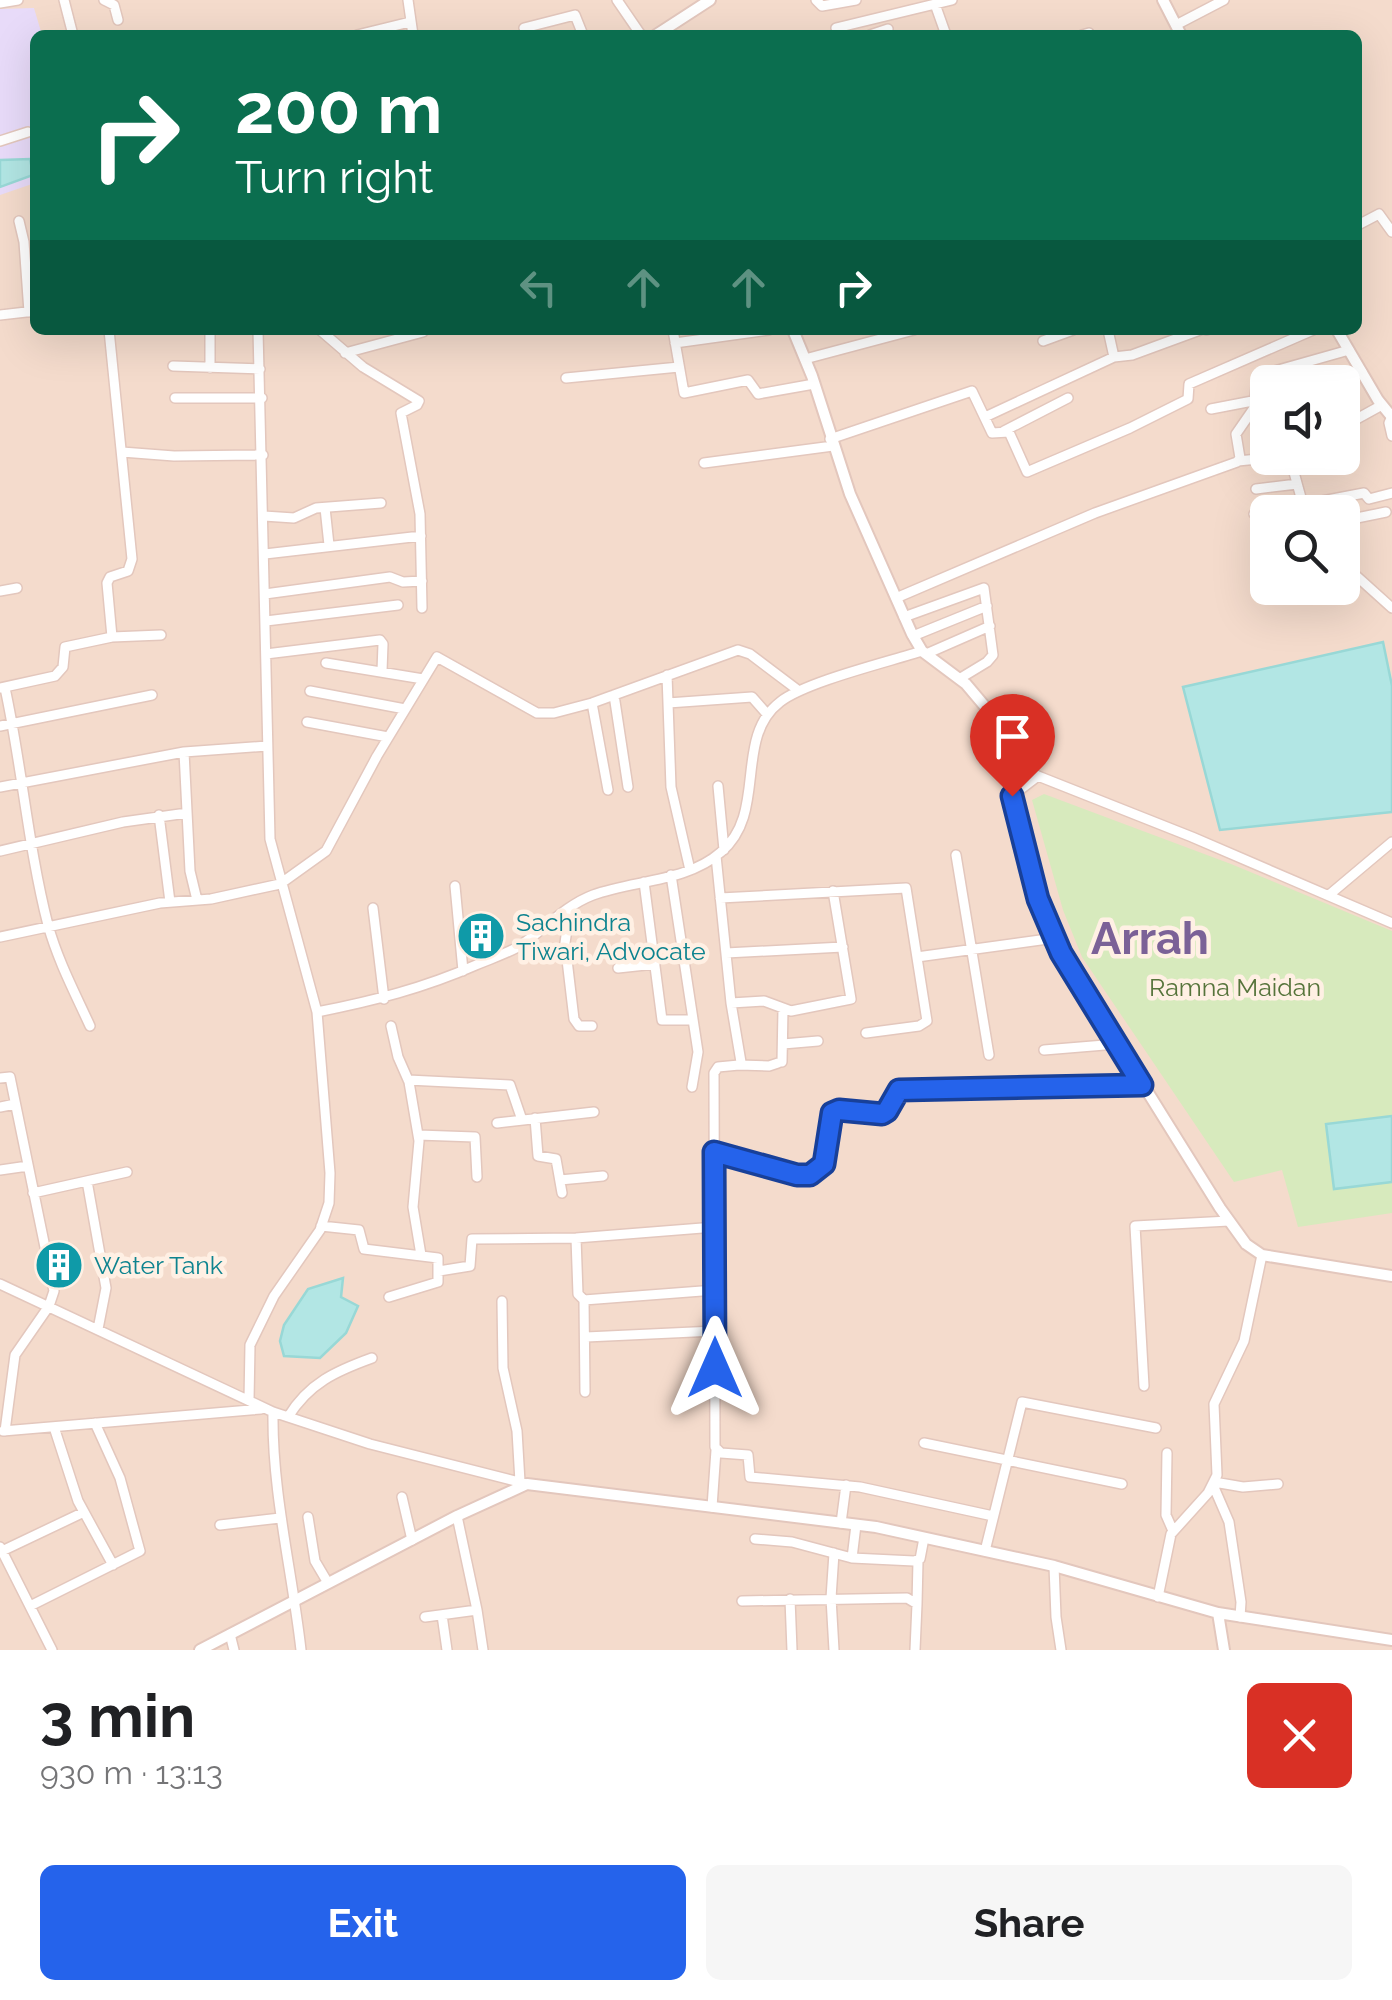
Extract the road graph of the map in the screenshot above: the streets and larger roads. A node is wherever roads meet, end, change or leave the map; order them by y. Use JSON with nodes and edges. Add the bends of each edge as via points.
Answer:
{"nodes":[{"id":1,"x":18,"y":0,"type":"edge"},
{"id":2,"x":64,"y":0,"type":"edge"},
{"id":3,"x":104,"y":0,"type":"edge"},
{"id":4,"x":408,"y":0,"type":"edge"},
{"id":5,"x":616,"y":0,"type":"edge"},
{"id":6,"x":710,"y":0,"type":"edge"},
{"id":7,"x":816,"y":0,"type":"edge"},
{"id":8,"x":856,"y":0,"type":"edge"},
{"id":9,"x":952,"y":0,"type":"edge"},
{"id":10,"x":1164,"y":0,"type":"edge"},
{"id":11,"x":1224,"y":0,"type":"edge"},
{"id":12,"x":0,"y":3,"type":"edge"},
{"id":13,"x":935,"y":4,"type":"junction"},
{"id":14,"x":118,"y":20,"type":"dead end"},
{"id":15,"x":410,"y":22,"type":"junction"},
{"id":16,"x":524,"y":28,"type":"dead end"},
{"id":17,"x":836,"y":28,"type":"dead end"},
{"id":18,"x":888,"y":29,"type":"dead end"},
{"id":19,"x":71,"y":30,"type":"edge"},
{"id":20,"x":377,"y":30,"type":"edge"},
{"id":21,"x":412,"y":30,"type":"edge"},
{"id":22,"x":581,"y":30,"type":"edge"},
{"id":23,"x":637,"y":30,"type":"edge"},
{"id":24,"x":664,"y":30,"type":"edge"},
{"id":25,"x":885,"y":30,"type":"edge"},
{"id":26,"x":944,"y":30,"type":"edge"},
{"id":27,"x":1179,"y":30,"type":"edge"},
{"id":28,"x":28,"y":132,"type":"dead end"},
{"id":29,"x":0,"y":141,"type":"edge"},
{"id":30,"x":19,"y":221,"type":"dead end"},
{"id":31,"x":1362,"y":223,"type":"edge"},
{"id":32,"x":1392,"y":232,"type":"edge"},
{"id":33,"x":30,"y":294,"type":"edge"},
{"id":34,"x":30,"y":312,"type":"edge"},
{"id":35,"x":0,"y":315,"type":"edge"},
{"id":36,"x":110,"y":335,"type":"edge"},
{"id":37,"x":210,"y":335,"type":"edge"},
{"id":38,"x":258,"y":335,"type":"edge"},
{"id":39,"x":325,"y":335,"type":"edge"},
{"id":40,"x":396,"y":335,"type":"edge"},
{"id":41,"x":674,"y":335,"type":"edge"},
{"id":42,"x":706,"y":335,"type":"edge"},
{"id":43,"x":794,"y":335,"type":"edge"},
{"id":44,"x":895,"y":335,"type":"edge"},
{"id":45,"x":1059,"y":335,"type":"edge"},
{"id":46,"x":1110,"y":335,"type":"edge"},
{"id":47,"x":1190,"y":335,"type":"edge"},
{"id":48,"x":1302,"y":335,"type":"edge"},
{"id":49,"x":1341,"y":335,"type":"edge"},
{"id":50,"x":1043,"y":341,"type":"dead end"},
{"id":51,"x":675,"y":343,"type":"junction"},
{"id":52,"x":1349,"y":350,"type":"junction"},
{"id":53,"x":345,"y":353,"type":"junction"},
{"id":54,"x":1114,"y":357,"type":"junction"},
{"id":55,"x":804,"y":359,"type":"junction"},
{"id":56,"x":1294,"y":365,"type":"edge"},
{"id":57,"x":174,"y":366,"type":"dead end"},
{"id":58,"x":679,"y":367,"type":"junction"},
{"id":59,"x":210,"y":368,"type":"junction"},
{"id":60,"x":260,"y":370,"type":"junction"},
{"id":61,"x":1362,"y":372,"type":"joint"},
{"id":62,"x":566,"y":378,"type":"dead end"},
{"id":63,"x":814,"y":384,"type":"junction"},
{"id":64,"x":175,"y":398,"type":"dead end"},
{"id":65,"x":262,"y":398,"type":"junction"},
{"id":66,"x":1068,"y":398,"type":"dead end"},
{"id":67,"x":1250,"y":402,"type":"edge"},
{"id":68,"x":1382,"y":405,"type":"junction"},
{"id":69,"x":1211,"y":409,"type":"dead end"},
{"id":70,"x":1250,"y":415,"type":"edge"},
{"id":71,"x":985,"y":417,"type":"junction"},
{"id":72,"x":1392,"y":417,"type":"edge"},
{"id":73,"x":1360,"y":418,"type":"edge"},
{"id":74,"x":1004,"y":432,"type":"junction"},
{"id":75,"x":1392,"y":436,"type":"edge"},
{"id":76,"x":832,"y":442,"type":"junction"},
{"id":77,"x":122,"y":452,"type":"junction"},
{"id":78,"x":263,"y":455,"type":"junction"},
{"id":79,"x":1250,"y":460,"type":"edge"},
{"id":80,"x":1238,"y":461,"type":"junction"},
{"id":81,"x":704,"y":464,"type":"dead end"},
{"id":82,"x":1295,"y":475,"type":"edge"},
{"id":83,"x":1297,"y":484,"type":"junction"},
{"id":84,"x":1256,"y":489,"type":"dead end"},
{"id":85,"x":1392,"y":493,"type":"edge"},
{"id":86,"x":1300,"y":495,"type":"edge"},
{"id":87,"x":1356,"y":495,"type":"edge"},
{"id":88,"x":380,"y":503,"type":"dead end"},
{"id":89,"x":325,"y":508,"type":"junction"},
{"id":90,"x":1386,"y":512,"type":"dead end"},
{"id":91,"x":264,"y":516,"type":"junction"},
{"id":92,"x":1360,"y":517,"type":"edge"},
{"id":93,"x":421,"y":536,"type":"junction"},
{"id":94,"x":328,"y":546,"type":"junction"},
{"id":95,"x":264,"y":554,"type":"junction"},
{"id":96,"x":1360,"y":579,"type":"edge"},
{"id":97,"x":422,"y":580,"type":"junction"},
{"id":98,"x":17,"y":588,"type":"dead end"},
{"id":99,"x":0,"y":591,"type":"edge"},
{"id":100,"x":265,"y":594,"type":"junction"},
{"id":101,"x":896,"y":598,"type":"junction"},
{"id":102,"x":398,"y":606,"type":"dead end"},
{"id":103,"x":987,"y":606,"type":"junction"},
{"id":104,"x":422,"y":608,"type":"dead end"},
{"id":105,"x":1392,"y":608,"type":"edge"},
{"id":106,"x":904,"y":617,"type":"junction"},
{"id":107,"x":266,"y":622,"type":"junction"},
{"id":108,"x":990,"y":626,"type":"junction"},
{"id":109,"x":161,"y":635,"type":"dead end"},
{"id":110,"x":914,"y":636,"type":"junction"},
{"id":111,"x":112,"y":637,"type":"junction"},
{"id":112,"x":924,"y":653,"type":"junction"},
{"id":113,"x":266,"y":654,"type":"junction"},
{"id":114,"x":326,"y":663,"type":"dead end"},
{"id":115,"x":382,"y":671,"type":"junction"},
{"id":116,"x":667,"y":676,"type":"junction"},
{"id":117,"x":959,"y":679,"type":"junction"},
{"id":118,"x":424,"y":680,"type":"junction"},
{"id":119,"x":3,"y":688,"type":"edge"},
{"id":120,"x":310,"y":691,"type":"dead end"},
{"id":121,"x":799,"y":692,"type":"junction"},
{"id":122,"x":152,"y":695,"type":"dead end"},
{"id":123,"x":614,"y":695,"type":"junction"},
{"id":124,"x":668,"y":703,"type":"junction"},
{"id":125,"x":592,"y":704,"type":"junction"},
{"id":126,"x":405,"y":709,"type":"junction"},
{"id":127,"x":767,"y":714,"type":"junction"},
{"id":128,"x":307,"y":722,"type":"dead end"},
{"id":129,"x":12,"y":723,"type":"junction"},
{"id":130,"x":0,"y":726,"type":"edge"},
{"id":131,"x":388,"y":737,"type":"junction"},
{"id":132,"x":267,"y":746,"type":"junction"},
{"id":133,"x":184,"y":752,"type":"junction"},
{"id":134,"x":1007,"y":756,"type":"junction"},
{"id":135,"x":1038,"y":776,"type":"junction"},
{"id":136,"x":20,"y":783,"type":"junction"},
{"id":137,"x":718,"y":786,"type":"dead end"},
{"id":138,"x":0,"y":787,"type":"edge"},
{"id":139,"x":628,"y":787,"type":"dead end"},
{"id":140,"x":608,"y":790,"type":"dead end"},
{"id":141,"x":1012,"y":796,"type":"junction"},
{"id":142,"x":187,"y":814,"type":"junction"},
{"id":143,"x":160,"y":816,"type":"junction"},
{"id":144,"x":1392,"y":842,"type":"edge"},
{"id":145,"x":31,"y":845,"type":"junction"},
{"id":146,"x":0,"y":851,"type":"edge"},
{"id":147,"x":720,"y":853,"type":"junction"},
{"id":148,"x":956,"y":855,"type":"dead end"},
{"id":149,"x":690,"y":870,"type":"junction"},
{"id":150,"x":671,"y":875,"type":"junction"},
{"id":151,"x":644,"y":882,"type":"junction"},
{"id":152,"x":280,"y":884,"type":"junction"},
{"id":153,"x":455,"y":886,"type":"dead end"},
{"id":154,"x":833,"y":891,"type":"junction"},
{"id":155,"x":1329,"y":895,"type":"junction"},
{"id":156,"x":720,"y":898,"type":"junction"},
{"id":157,"x":197,"y":900,"type":"junction"},
{"id":158,"x":170,"y":902,"type":"junction"},
{"id":159,"x":372,"y":908,"type":"dead end"},
{"id":160,"x":570,"y":908,"type":"junction"},
{"id":161,"x":1392,"y":922,"type":"edge"},
{"id":162,"x":49,"y":927,"type":"junction"},
{"id":163,"x":0,"y":937,"type":"edge"},
{"id":164,"x":1055,"y":938,"type":"junction"},
{"id":165,"x":843,"y":947,"type":"junction"},
{"id":166,"x":972,"y":948,"type":"junction"},
{"id":167,"x":726,"y":954,"type":"junction"},
{"id":168,"x":917,"y":957,"type":"junction"},
{"id":169,"x":655,"y":964,"type":"junction"},
{"id":170,"x":618,"y":968,"type":"dead end"},
{"id":171,"x":463,"y":971,"type":"junction"},
{"id":172,"x":384,"y":999,"type":"junction"},
{"id":173,"x":731,"y":1003,"type":"junction"},
{"id":174,"x":783,"y":1009,"type":"junction"},
{"id":175,"x":317,"y":1012,"type":"junction"},
{"id":176,"x":693,"y":1020,"type":"junction"},
{"id":177,"x":90,"y":1026,"type":"dead end"},
{"id":178,"x":391,"y":1026,"type":"dead end"},
{"id":179,"x":592,"y":1026,"type":"dead end"},
{"id":180,"x":866,"y":1033,"type":"dead end"},
{"id":181,"x":818,"y":1042,"type":"dead end"},
{"id":182,"x":782,"y":1044,"type":"junction"},
{"id":183,"x":1117,"y":1044,"type":"junction"},
{"id":184,"x":1044,"y":1050,"type":"dead end"},
{"id":185,"x":989,"y":1056,"type":"dead end"},
{"id":186,"x":739,"y":1065,"type":"junction"},
{"id":187,"x":0,"y":1078,"type":"edge"},
{"id":188,"x":408,"y":1080,"type":"junction"},
{"id":189,"x":1142,"y":1085,"type":"junction"},
{"id":190,"x":692,"y":1087,"type":"dead end"},
{"id":191,"x":15,"y":1104,"type":"junction"},
{"id":192,"x":0,"y":1107,"type":"edge"},
{"id":193,"x":594,"y":1112,"type":"dead end"},
{"id":194,"x":535,"y":1118,"type":"junction"},
{"id":195,"x":522,"y":1120,"type":"junction"},
{"id":196,"x":497,"y":1124,"type":"dead end"},
{"id":197,"x":418,"y":1135,"type":"junction"},
{"id":198,"x":714,"y":1152,"type":"junction"},
{"id":199,"x":28,"y":1166,"type":"junction"},
{"id":200,"x":0,"y":1170,"type":"edge"},
{"id":201,"x":126,"y":1172,"type":"dead end"},
{"id":202,"x":603,"y":1176,"type":"dead end"},
{"id":203,"x":477,"y":1177,"type":"dead end"},
{"id":204,"x":560,"y":1180,"type":"junction"},
{"id":205,"x":88,"y":1181,"type":"junction"},
{"id":206,"x":33,"y":1193,"type":"junction"},
{"id":207,"x":562,"y":1193,"type":"dead end"},
{"id":208,"x":1229,"y":1221,"type":"junction"},
{"id":209,"x":321,"y":1226,"type":"junction"},
{"id":210,"x":714,"y":1227,"type":"junction"},
{"id":211,"x":576,"y":1238,"type":"junction"},
{"id":212,"x":421,"y":1255,"type":"junction"},
{"id":213,"x":1262,"y":1255,"type":"junction"},
{"id":214,"x":439,"y":1271,"type":"junction"},
{"id":215,"x":1392,"y":1276,"type":"edge"},
{"id":216,"x":0,"y":1284,"type":"edge"},
{"id":217,"x":715,"y":1290,"type":"junction"},
{"id":218,"x":388,"y":1297,"type":"dead end"},
{"id":219,"x":584,"y":1300,"type":"junction"},
{"id":220,"x":502,"y":1301,"type":"dead end"},
{"id":221,"x":49,"y":1306,"type":"junction"},
{"id":222,"x":98,"y":1330,"type":"junction"},
{"id":223,"x":715,"y":1331,"type":"junction"},
{"id":224,"x":586,"y":1337,"type":"junction"},
{"id":225,"x":372,"y":1358,"type":"dead end"},
{"id":226,"x":1144,"y":1386,"type":"dead end"},
{"id":227,"x":585,"y":1392,"type":"dead end"},
{"id":228,"x":249,"y":1400,"type":"junction"},
{"id":229,"x":269,"y":1410,"type":"junction"},
{"id":230,"x":288,"y":1417,"type":"junction"},
{"id":231,"x":95,"y":1423,"type":"junction"},
{"id":232,"x":54,"y":1427,"type":"junction"},
{"id":233,"x":1156,"y":1428,"type":"dead end"},
{"id":234,"x":2,"y":1431,"type":"edge"},
{"id":235,"x":924,"y":1444,"type":"dead end"},
{"id":236,"x":716,"y":1450,"type":"junction"},
{"id":237,"x":1167,"y":1453,"type":"dead end"},
{"id":238,"x":1006,"y":1462,"type":"junction"},
{"id":239,"x":523,"y":1483,"type":"junction"},
{"id":240,"x":1122,"y":1484,"type":"dead end"},
{"id":241,"x":1214,"y":1484,"type":"junction"},
{"id":242,"x":1278,"y":1484,"type":"dead end"},
{"id":243,"x":846,"y":1485,"type":"junction"},
{"id":244,"x":402,"y":1497,"type":"dead end"},
{"id":245,"x":712,"y":1507,"type":"junction"},
{"id":246,"x":84,"y":1512,"type":"junction"},
{"id":247,"x":457,"y":1516,"type":"junction"},
{"id":248,"x":993,"y":1516,"type":"junction"},
{"id":249,"x":308,"y":1517,"type":"dead end"},
{"id":250,"x":280,"y":1518,"type":"junction"},
{"id":251,"x":841,"y":1523,"type":"junction"},
{"id":252,"x":220,"y":1524,"type":"dead end"},
{"id":253,"x":856,"y":1524,"type":"junction"},
{"id":254,"x":1173,"y":1531,"type":"junction"},
{"id":255,"x":924,"y":1538,"type":"junction"},
{"id":256,"x":755,"y":1539,"type":"dead end"},
{"id":257,"x":412,"y":1540,"type":"junction"},
{"id":258,"x":1,"y":1549,"type":"edge"},
{"id":259,"x":985,"y":1550,"type":"junction"},
{"id":260,"x":834,"y":1553,"type":"junction"},
{"id":261,"x":852,"y":1558,"type":"junction"},
{"id":262,"x":918,"y":1561,"type":"junction"},
{"id":263,"x":112,"y":1565,"type":"junction"},
{"id":264,"x":1054,"y":1566,"type":"junction"},
{"id":265,"x":328,"y":1583,"type":"junction"},
{"id":266,"x":1158,"y":1597,"type":"junction"},
{"id":267,"x":831,"y":1598,"type":"junction"},
{"id":268,"x":790,"y":1599,"type":"junction"},
{"id":269,"x":296,"y":1600,"type":"junction"},
{"id":270,"x":742,"y":1600,"type":"dead end"},
{"id":271,"x":917,"y":1604,"type":"junction"},
{"id":272,"x":30,"y":1606,"type":"junction"},
{"id":273,"x":476,"y":1610,"type":"junction"},
{"id":274,"x":1218,"y":1613,"type":"junction"},
{"id":275,"x":442,"y":1615,"type":"junction"},
{"id":276,"x":1240,"y":1616,"type":"junction"},
{"id":277,"x":426,"y":1618,"type":"dead end"},
{"id":278,"x":230,"y":1634,"type":"junction"},
{"id":279,"x":1392,"y":1640,"type":"edge"},
{"id":280,"x":52,"y":1650,"type":"edge"},
{"id":281,"x":200,"y":1650,"type":"edge"},
{"id":282,"x":234,"y":1650,"type":"edge"},
{"id":283,"x":301,"y":1650,"type":"edge"},
{"id":284,"x":446,"y":1650,"type":"edge"},
{"id":285,"x":483,"y":1650,"type":"edge"},
{"id":286,"x":792,"y":1650,"type":"edge"},
{"id":287,"x":834,"y":1650,"type":"edge"},
{"id":288,"x":914,"y":1650,"type":"edge"},
{"id":289,"x":1061,"y":1650,"type":"edge"},
{"id":290,"x":1224,"y":1650,"type":"edge"}],
"edges":[{"from":1,"to":12,"type":"street"},
{"from":2,"to":19,"type":"street"},
{"from":3,"to":14,"type":"street","via":[[114,5]]},
{"from":4,"to":15,"type":"street"},
{"from":5,"to":23,"type":"street"},
{"from":6,"to":24,"type":"street"},
{"from":7,"to":8,"type":"street","via":[[822,6]]},
{"from":9,"to":13,"type":"street"},
{"from":10,"to":27,"type":"street"},
{"from":11,"to":27,"type":"street"},
{"from":13,"to":17,"type":"street"},
{"from":13,"to":26,"type":"street"},
{"from":15,"to":20,"type":"street"},
{"from":15,"to":21,"type":"street"},
{"from":16,"to":22,"type":"street","via":[[575,15]]},
{"from":18,"to":25,"type":"street"},
{"from":28,"to":29,"type":"street"},
{"from":30,"to":33,"type":"street"},
{"from":31,"to":32,"type":"street","via":[[1379,214]]},
{"from":34,"to":35,"type":"street"},
{"from":36,"to":77,"type":"street"},
{"from":37,"to":59,"type":"street"},
{"from":38,"to":60,"type":"street"},
{"from":39,"to":53,"type":"street"},
{"from":40,"to":53,"type":"street"},
{"from":41,"to":51,"type":"street"},
{"from":42,"to":51,"type":"street"},
{"from":43,"to":55,"type":"street"},
{"from":44,"to":55,"type":"street"},
{"from":45,"to":50,"type":"street"},
{"from":46,"to":54,"type":"street"},
{"from":47,"to":54,"type":"street"},
{"from":48,"to":74,"type":"street","via":[[1189,384],[1186,400],[1028,472]]},
{"from":49,"to":52,"type":"street"},
{"from":51,"to":58,"type":"street"},
{"from":52,"to":56,"type":"street"},
{"from":52,"to":61,"type":"street"},
{"from":53,"to":93,"type":"street","via":[[418,401],[402,414]]},
{"from":54,"to":71,"type":"street"},
{"from":55,"to":63,"type":"street"},
{"from":57,"to":59,"type":"street"},
{"from":58,"to":62,"type":"street"},
{"from":58,"to":63,"type":"street","via":[[685,393],[748,380],[758,394]]},
{"from":59,"to":60,"type":"street"},
{"from":60,"to":65,"type":"street"},
{"from":61,"to":68,"type":"street"},
{"from":63,"to":76,"type":"street"},
{"from":64,"to":65,"type":"street"},
{"from":65,"to":78,"type":"street"},
{"from":66,"to":74,"type":"street"},
{"from":67,"to":69,"type":"street"},
{"from":68,"to":72,"type":"street"},
{"from":68,"to":73,"type":"street"},
{"from":70,"to":80,"type":"street","via":[[1235,436]]},
{"from":71,"to":74,"type":"street","via":[[993,434]]},
{"from":71,"to":76,"type":"street","via":[[972,391]]},
{"from":72,"to":75,"type":"street"},
{"from":76,"to":81,"type":"street"},
{"from":76,"to":101,"type":"street"},
{"from":77,"to":78,"type":"street"},
{"from":77,"to":111,"type":"street","via":[[132,559],[128,570],[107,583]]},
{"from":78,"to":91,"type":"street"},
{"from":79,"to":80,"type":"street"},
{"from":80,"to":101,"type":"street"},
{"from":82,"to":83,"type":"street"},
{"from":83,"to":84,"type":"street"},
{"from":83,"to":86,"type":"street"},
{"from":85,"to":87,"type":"street"},
{"from":88,"to":89,"type":"street"},
{"from":89,"to":91,"type":"street","via":[[294,518]]},
{"from":89,"to":94,"type":"street"},
{"from":90,"to":92,"type":"street"},
{"from":91,"to":95,"type":"street"},
{"from":93,"to":94,"type":"street"},
{"from":93,"to":97,"type":"street"},
{"from":94,"to":95,"type":"street"},
{"from":95,"to":100,"type":"street"},
{"from":96,"to":105,"type":"street"},
{"from":97,"to":100,"type":"street"},
{"from":97,"to":104,"type":"street"},
{"from":98,"to":99,"type":"street"},
{"from":100,"to":107,"type":"street"},
{"from":101,"to":106,"type":"street"},
{"from":102,"to":107,"type":"street"},
{"from":103,"to":106,"type":"street","via":[[981,587]]},
{"from":103,"to":108,"type":"street"},
{"from":103,"to":110,"type":"street"},
{"from":106,"to":110,"type":"street"},
{"from":107,"to":113,"type":"street"},
{"from":108,"to":112,"type":"street"},
{"from":108,"to":117,"type":"street","via":[[992,658]]},
{"from":109,"to":111,"type":"street"},
{"from":110,"to":112,"type":"street"},
{"from":111,"to":119,"type":"street","via":[[68,644],[55,676]]},
{"from":112,"to":117,"type":"street"},
{"from":112,"to":121,"type":"street"},
{"from":113,"to":115,"type":"street","via":[[380,640]]},
{"from":113,"to":132,"type":"street"},
{"from":114,"to":115,"type":"street"},
{"from":115,"to":118,"type":"street"},
{"from":116,"to":121,"type":"street","via":[[738,650]]},
{"from":116,"to":123,"type":"street"},
{"from":116,"to":124,"type":"street"},
{"from":117,"to":134,"type":"street","via":[[993,716]]},
{"from":118,"to":125,"type":"street","via":[[437,657],[537,713]]},
{"from":118,"to":126,"type":"street"},
{"from":119,"to":129,"type":"street"},
{"from":120,"to":126,"type":"street"},
{"from":121,"to":127,"type":"street"},
{"from":122,"to":129,"type":"street"},
{"from":123,"to":125,"type":"street"},
{"from":123,"to":139,"type":"street"},
{"from":124,"to":127,"type":"street","via":[[752,697]]},
{"from":124,"to":149,"type":"street","via":[[671,787]]},
{"from":125,"to":140,"type":"street"},
{"from":126,"to":131,"type":"street"},
{"from":127,"to":147,"type":"street","via":[[756,738],[742,824]]},
{"from":128,"to":131,"type":"street"},
{"from":129,"to":130,"type":"street"},
{"from":129,"to":136,"type":"street"},
{"from":131,"to":152,"type":"street","via":[[326,851]]},
{"from":132,"to":133,"type":"street"},
{"from":132,"to":152,"type":"street","via":[[270,839]]},
{"from":133,"to":136,"type":"street"},
{"from":133,"to":142,"type":"street"},
{"from":134,"to":135,"type":"street"},
{"from":134,"to":141,"type":"street"},
{"from":135,"to":141,"type":"street"},
{"from":135,"to":155,"type":"street"},
{"from":136,"to":138,"type":"street"},
{"from":136,"to":145,"type":"street"},
{"from":137,"to":147,"type":"street"},
{"from":141,"to":164,"type":"street"},
{"from":142,"to":143,"type":"street"},
{"from":142,"to":157,"type":"street"},
{"from":143,"to":145,"type":"street"},
{"from":143,"to":158,"type":"street"},
{"from":144,"to":155,"type":"street"},
{"from":145,"to":146,"type":"street"},
{"from":145,"to":162,"type":"street"},
{"from":147,"to":149,"type":"street"},
{"from":147,"to":156,"type":"street"},
{"from":148,"to":166,"type":"street"},
{"from":149,"to":150,"type":"street"},
{"from":150,"to":151,"type":"street"},
{"from":150,"to":176,"type":"street"},
{"from":151,"to":160,"type":"street"},
{"from":151,"to":169,"type":"street"},
{"from":152,"to":157,"type":"street"},
{"from":152,"to":175,"type":"street"},
{"from":153,"to":171,"type":"street"},
{"from":154,"to":156,"type":"street"},
{"from":154,"to":165,"type":"street"},
{"from":154,"to":168,"type":"street","via":[[906,888]]},
{"from":155,"to":161,"type":"street"},
{"from":156,"to":167,"type":"street"},
{"from":157,"to":158,"type":"street"},
{"from":158,"to":162,"type":"street"},
{"from":159,"to":172,"type":"street"},
{"from":160,"to":171,"type":"street","via":[[517,948]]},
{"from":160,"to":179,"type":"street","via":[[565,943],[574,1019]]},
{"from":162,"to":163,"type":"street"},
{"from":162,"to":177,"type":"street"},
{"from":164,"to":166,"type":"street"},
{"from":164,"to":183,"type":"street"},
{"from":165,"to":167,"type":"street"},
{"from":165,"to":174,"type":"street","via":[[852,999]]},
{"from":166,"to":168,"type":"street"},
{"from":166,"to":185,"type":"street"},
{"from":167,"to":173,"type":"street"},
{"from":168,"to":180,"type":"street","via":[[926,1023]]},
{"from":169,"to":170,"type":"street"},
{"from":169,"to":176,"type":"street","via":[[663,1021]]},
{"from":171,"to":172,"type":"street"},
{"from":172,"to":175,"type":"street"},
{"from":173,"to":174,"type":"street","via":[[764,1001]]},
{"from":173,"to":186,"type":"street"},
{"from":174,"to":182,"type":"street"},
{"from":175,"to":209,"type":"street","via":[[330,1173]]},
{"from":176,"to":190,"type":"street","via":[[698,1058]]},
{"from":178,"to":188,"type":"street"},
{"from":181,"to":182,"type":"street"},
{"from":182,"to":186,"type":"street","via":[[780,1063]]},
{"from":183,"to":184,"type":"street"},
{"from":183,"to":189,"type":"street"},
{"from":186,"to":198,"type":"street","via":[[715,1070]]},
{"from":187,"to":191,"type":"street","via":[[10,1078]]},
{"from":188,"to":195,"type":"street","via":[[510,1085]]},
{"from":188,"to":197,"type":"street"},
{"from":189,"to":198,"type":"street","via":[[899,1090],[882,1114],[832,1113],[824,1164],[810,1175]]},
{"from":189,"to":208,"type":"street"},
{"from":191,"to":192,"type":"street"},
{"from":191,"to":199,"type":"street"},
{"from":193,"to":194,"type":"street"},
{"from":194,"to":195,"type":"street"},
{"from":194,"to":204,"type":"street","via":[[538,1156],[556,1159]]},
{"from":195,"to":196,"type":"street"},
{"from":197,"to":203,"type":"street","via":[[475,1137]]},
{"from":197,"to":212,"type":"street","via":[[413,1207]]},
{"from":198,"to":210,"type":"street"},
{"from":199,"to":200,"type":"street"},
{"from":199,"to":206,"type":"street"},
{"from":201,"to":205,"type":"street"},
{"from":202,"to":204,"type":"street"},
{"from":204,"to":207,"type":"street"},
{"from":205,"to":206,"type":"street"},
{"from":205,"to":222,"type":"street","via":[[106,1288]]},
{"from":206,"to":221,"type":"street","via":[[54,1291]]},
{"from":208,"to":213,"type":"street"},
{"from":208,"to":226,"type":"street","via":[[1134,1226]]},
{"from":209,"to":212,"type":"street","via":[[359,1230],[364,1248]]},
{"from":209,"to":228,"type":"street","via":[[250,1345]]},
{"from":210,"to":211,"type":"street"},
{"from":210,"to":217,"type":"street"},
{"from":211,"to":214,"type":"street","via":[[472,1239],[470,1266]]},
{"from":211,"to":219,"type":"street","via":[[578,1294]]},
{"from":212,"to":214,"type":"street","via":[[438,1258]]},
{"from":213,"to":215,"type":"street"},
{"from":213,"to":241,"type":"street","via":[[1244,1341],[1214,1404]]},
{"from":214,"to":218,"type":"street","via":[[438,1282]]},
{"from":216,"to":221,"type":"street"},
{"from":217,"to":219,"type":"street"},
{"from":217,"to":223,"type":"street"},
{"from":219,"to":224,"type":"street"},
{"from":220,"to":239,"type":"street","via":[[503,1368]]},
{"from":221,"to":222,"type":"street"},
{"from":221,"to":234,"type":"street","via":[[15,1355]]},
{"from":222,"to":228,"type":"street"},
{"from":223,"to":224,"type":"street"},
{"from":223,"to":236,"type":"street"},
{"from":224,"to":227,"type":"street"},
{"from":225,"to":230,"type":"street","via":[[321,1379]]},
{"from":228,"to":229,"type":"street"},
{"from":229,"to":230,"type":"street"},
{"from":229,"to":231,"type":"street"},
{"from":229,"to":250,"type":"street"},
{"from":230,"to":239,"type":"street"},
{"from":231,"to":232,"type":"street"},
{"from":231,"to":263,"type":"street","via":[[120,1478],[140,1551]]},
{"from":232,"to":234,"type":"street"},
{"from":232,"to":246,"type":"street"},
{"from":233,"to":238,"type":"street","via":[[1024,1402]]},
{"from":235,"to":238,"type":"street"},
{"from":236,"to":243,"type":"street","via":[[748,1454],[750,1477]]},
{"from":236,"to":245,"type":"street"},
{"from":237,"to":254,"type":"street","via":[[1166,1515]]},
{"from":238,"to":240,"type":"street"},
{"from":238,"to":248,"type":"street"},
{"from":239,"to":245,"type":"street"},
{"from":239,"to":247,"type":"street"},
{"from":241,"to":242,"type":"street"},
{"from":241,"to":254,"type":"street"},
{"from":241,"to":276,"type":"street","via":[[1229,1522]]},
{"from":243,"to":248,"type":"street"},
{"from":243,"to":251,"type":"street"},
{"from":244,"to":257,"type":"street"},
{"from":245,"to":251,"type":"street"},
{"from":246,"to":258,"type":"street"},
{"from":246,"to":263,"type":"street"},
{"from":247,"to":257,"type":"street"},
{"from":247,"to":273,"type":"street"},
{"from":248,"to":259,"type":"street"},
{"from":249,"to":265,"type":"street","via":[[316,1562]]},
{"from":250,"to":252,"type":"street"},
{"from":250,"to":269,"type":"street"},
{"from":251,"to":253,"type":"street"},
{"from":253,"to":255,"type":"street"},
{"from":253,"to":261,"type":"street"},
{"from":254,"to":266,"type":"street"},
{"from":255,"to":259,"type":"street"},
{"from":255,"to":262,"type":"street"},
{"from":256,"to":260,"type":"street"},
{"from":257,"to":265,"type":"street"},
{"from":258,"to":272,"type":"street"},
{"from":259,"to":264,"type":"street"},
{"from":260,"to":261,"type":"street"},
{"from":260,"to":267,"type":"street"},
{"from":261,"to":262,"type":"street"},
{"from":262,"to":271,"type":"street"},
{"from":263,"to":272,"type":"street"},
{"from":264,"to":266,"type":"street"},
{"from":264,"to":289,"type":"street"},
{"from":265,"to":269,"type":"street"},
{"from":266,"to":274,"type":"street"},
{"from":267,"to":268,"type":"street"},
{"from":267,"to":271,"type":"street","via":[[907,1598]]},
{"from":267,"to":287,"type":"street"},
{"from":268,"to":270,"type":"street"},
{"from":268,"to":286,"type":"street"},
{"from":269,"to":278,"type":"street"},
{"from":269,"to":283,"type":"street"},
{"from":271,"to":288,"type":"street"},
{"from":272,"to":280,"type":"street"},
{"from":273,"to":275,"type":"street"},
{"from":273,"to":285,"type":"street"},
{"from":274,"to":276,"type":"street"},
{"from":274,"to":290,"type":"street"},
{"from":275,"to":277,"type":"street"},
{"from":275,"to":284,"type":"street"},
{"from":276,"to":279,"type":"street"},
{"from":278,"to":281,"type":"street"},
{"from":278,"to":282,"type":"street"}]}
